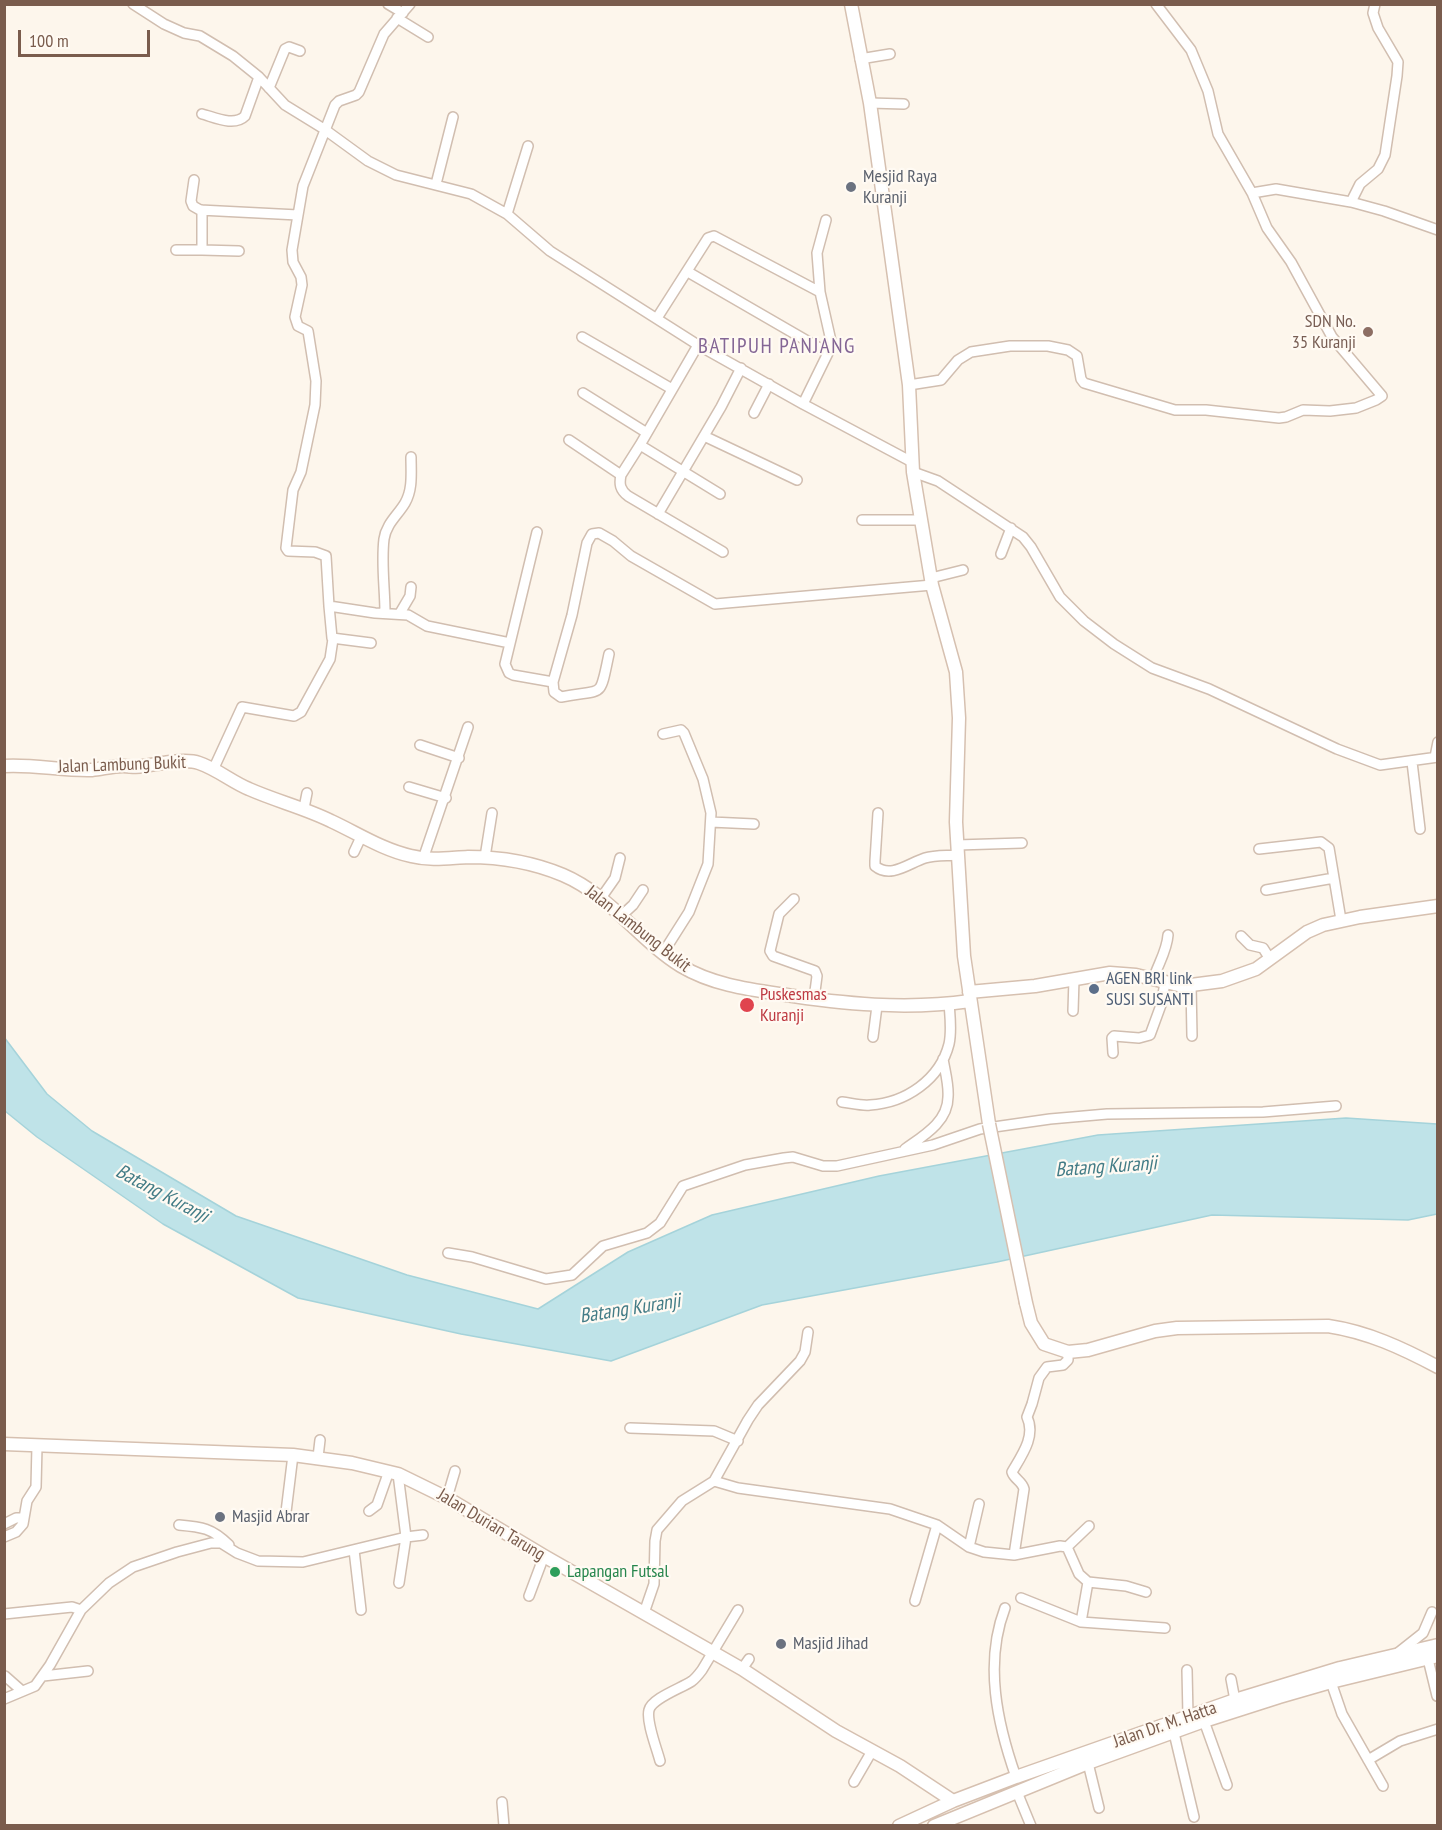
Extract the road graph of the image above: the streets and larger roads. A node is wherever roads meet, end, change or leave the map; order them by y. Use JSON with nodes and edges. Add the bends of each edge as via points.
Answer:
{"nodes":[{"id":1,"x":133,"y":4,"type":"edge"},
{"id":2,"x":388,"y":4,"type":"edge"},
{"id":3,"x":410,"y":4,"type":"edge"},
{"id":4,"x":851,"y":4,"type":"edge"},
{"id":5,"x":1156,"y":4,"type":"edge"},
{"id":6,"x":1375,"y":4,"type":"edge"},
{"id":7,"x":400,"y":16,"type":"junction"},
{"id":8,"x":428,"y":37,"type":"dead end"},
{"id":9,"x":300,"y":51,"type":"dead end"},
{"id":10,"x":890,"y":54,"type":"dead end"},
{"id":11,"x":860,"y":59,"type":"junction"},
{"id":12,"x":259,"y":77,"type":"junction"},
{"id":13,"x":269,"y":88,"type":"junction"},
{"id":14,"x":870,"y":103,"type":"junction"},
{"id":15,"x":904,"y":104,"type":"dead end"},
{"id":16,"x":202,"y":114,"type":"dead end"},
{"id":17,"x":453,"y":117,"type":"dead end"},
{"id":18,"x":324,"y":129,"type":"junction"},
{"id":19,"x":528,"y":146,"type":"dead end"},
{"id":20,"x":194,"y":180,"type":"dead end"},
{"id":21,"x":436,"y":184,"type":"junction"},
{"id":22,"x":1252,"y":193,"type":"junction"},
{"id":23,"x":1351,"y":202,"type":"junction"},
{"id":24,"x":202,"y":210,"type":"junction"},
{"id":25,"x":507,"y":214,"type":"junction"},
{"id":26,"x":298,"y":215,"type":"junction"},
{"id":27,"x":826,"y":220,"type":"dead end"},
{"id":28,"x":1437,"y":230,"type":"edge"},
{"id":29,"x":176,"y":250,"type":"dead end"},
{"id":30,"x":202,"y":250,"type":"junction"},
{"id":31,"x":239,"y":251,"type":"dead end"},
{"id":32,"x":688,"y":272,"type":"junction"},
{"id":33,"x":820,"y":292,"type":"junction"},
{"id":34,"x":657,"y":318,"type":"junction"},
{"id":35,"x":582,"y":337,"type":"dead end"},
{"id":36,"x":699,"y":345,"type":"junction"},
{"id":37,"x":828,"y":353,"type":"junction"},
{"id":38,"x":741,"y":368,"type":"junction"},
{"id":39,"x":769,"y":384,"type":"junction"},
{"id":40,"x":909,"y":385,"type":"junction"},
{"id":41,"x":672,"y":388,"type":"junction"},
{"id":42,"x":583,"y":393,"type":"dead end"},
{"id":43,"x":803,"y":404,"type":"junction"},
{"id":44,"x":754,"y":413,"type":"dead end"},
{"id":45,"x":646,"y":433,"type":"junction"},
{"id":46,"x":704,"y":436,"type":"junction"},
{"id":47,"x":569,"y":440,"type":"dead end"},
{"id":48,"x":640,"y":445,"type":"junction"},
{"id":49,"x":411,"y":458,"type":"dead end"},
{"id":50,"x":912,"y":467,"type":"junction"},
{"id":51,"x":684,"y":471,"type":"junction"},
{"id":52,"x":621,"y":475,"type":"junction"},
{"id":53,"x":797,"y":480,"type":"dead end"},
{"id":54,"x":720,"y":494,"type":"dead end"},
{"id":55,"x":658,"y":514,"type":"junction"},
{"id":56,"x":862,"y":520,"type":"dead end"},
{"id":57,"x":921,"y":520,"type":"junction"},
{"id":58,"x":1011,"y":528,"type":"junction"},
{"id":59,"x":537,"y":532,"type":"dead end"},
{"id":60,"x":723,"y":552,"type":"dead end"},
{"id":61,"x":1001,"y":554,"type":"dead end"},
{"id":62,"x":963,"y":570,"type":"dead end"},
{"id":63,"x":931,"y":581,"type":"junction"},
{"id":64,"x":411,"y":586,"type":"dead end"},
{"id":65,"x":329,"y":606,"type":"junction"},
{"id":66,"x":385,"y":613,"type":"junction"},
{"id":67,"x":400,"y":613,"type":"junction"},
{"id":68,"x":333,"y":639,"type":"junction"},
{"id":69,"x":371,"y":643,"type":"dead end"},
{"id":70,"x":510,"y":643,"type":"junction"},
{"id":71,"x":609,"y":654,"type":"dead end"},
{"id":72,"x":553,"y":682,"type":"junction"},
{"id":73,"x":468,"y":728,"type":"dead end"},
{"id":74,"x":663,"y":734,"type":"dead end"},
{"id":75,"x":1437,"y":742,"type":"edge"},
{"id":76,"x":420,"y":745,"type":"dead end"},
{"id":77,"x":1436,"y":757,"type":"edge"},
{"id":78,"x":459,"y":758,"type":"junction"},
{"id":79,"x":1412,"y":762,"type":"junction"},
{"id":80,"x":4,"y":766,"type":"edge"},
{"id":81,"x":213,"y":770,"type":"junction"},
{"id":82,"x":409,"y":787,"type":"dead end"},
{"id":83,"x":307,"y":792,"type":"dead end"},
{"id":84,"x":446,"y":798,"type":"junction"},
{"id":85,"x":304,"y":808,"type":"junction"},
{"id":86,"x":492,"y":813,"type":"dead end"},
{"id":87,"x":878,"y":813,"type":"dead end"},
{"id":88,"x":711,"y":822,"type":"junction"},
{"id":89,"x":754,"y":824,"type":"dead end"},
{"id":90,"x":1420,"y":830,"type":"dead end"},
{"id":91,"x":361,"y":837,"type":"junction"},
{"id":92,"x":1022,"y":843,"type":"dead end"},
{"id":93,"x":1259,"y":849,"type":"dead end"},
{"id":94,"x":958,"y":850,"type":"junction"},
{"id":95,"x":354,"y":852,"type":"dead end"},
{"id":96,"x":485,"y":857,"type":"junction"},
{"id":97,"x":620,"y":858,"type":"dead end"},
{"id":98,"x":423,"y":859,"type":"junction"},
{"id":99,"x":1334,"y":878,"type":"junction"},
{"id":100,"x":643,"y":890,"type":"dead end"},
{"id":101,"x":1266,"y":890,"type":"dead end"},
{"id":102,"x":601,"y":898,"type":"junction"},
{"id":103,"x":794,"y":899,"type":"dead end"},
{"id":104,"x":1437,"y":906,"type":"edge"},
{"id":105,"x":621,"y":916,"type":"junction"},
{"id":106,"x":1341,"y":920,"type":"junction"},
{"id":107,"x":1168,"y":935,"type":"dead end"},
{"id":108,"x":1241,"y":936,"type":"dead end"},
{"id":109,"x":663,"y":953,"type":"junction"},
{"id":110,"x":1270,"y":959,"type":"junction"},
{"id":111,"x":1074,"y":979,"type":"junction"},
{"id":112,"x":1153,"y":980,"type":"junction"},
{"id":113,"x":1166,"y":983,"type":"junction"},
{"id":114,"x":1191,"y":985,"type":"junction"},
{"id":115,"x":969,"y":996,"type":"junction"},
{"id":116,"x":814,"y":999,"type":"junction"},
{"id":117,"x":949,"y":1003,"type":"junction"},
{"id":118,"x":877,"y":1006,"type":"junction"},
{"id":119,"x":1073,"y":1011,"type":"dead end"},
{"id":120,"x":1192,"y":1036,"type":"dead end"},
{"id":121,"x":873,"y":1037,"type":"dead end"},
{"id":122,"x":1113,"y":1053,"type":"dead end"},
{"id":123,"x":943,"y":1059,"type":"junction"},
{"id":124,"x":843,"y":1102,"type":"dead end"},
{"id":125,"x":1336,"y":1106,"type":"dead end"},
{"id":126,"x":902,"y":1151,"type":"junction"},
{"id":127,"x":448,"y":1253,"type":"dead end"},
{"id":128,"x":808,"y":1332,"type":"dead end"},
{"id":129,"x":1068,"y":1352,"type":"junction"},
{"id":130,"x":1437,"y":1367,"type":"edge"},
{"id":131,"x":630,"y":1428,"type":"dead end"},
{"id":132,"x":320,"y":1440,"type":"dead end"},
{"id":133,"x":738,"y":1441,"type":"junction"},
{"id":134,"x":4,"y":1444,"type":"edge"},
{"id":135,"x":37,"y":1446,"type":"junction"},
{"id":136,"x":293,"y":1455,"type":"junction"},
{"id":137,"x":318,"y":1457,"type":"junction"},
{"id":138,"x":455,"y":1471,"type":"dead end"},
{"id":139,"x":393,"y":1472,"type":"junction"},
{"id":140,"x":714,"y":1481,"type":"junction"},
{"id":141,"x":447,"y":1498,"type":"junction"},
{"id":142,"x":979,"y":1504,"type":"dead end"},
{"id":143,"x":369,"y":1511,"type":"dead end"},
{"id":144,"x":286,"y":1512,"type":"dead end"},
{"id":145,"x":24,"y":1518,"type":"junction"},
{"id":146,"x":4,"y":1524,"type":"edge"},
{"id":147,"x":179,"y":1525,"type":"dead end"},
{"id":148,"x":937,"y":1525,"type":"junction"},
{"id":149,"x":1089,"y":1526,"type":"dead end"},
{"id":150,"x":423,"y":1535,"type":"dead end"},
{"id":151,"x":4,"y":1537,"type":"edge"},
{"id":152,"x":406,"y":1537,"type":"junction"},
{"id":153,"x":969,"y":1547,"type":"junction"},
{"id":154,"x":1067,"y":1547,"type":"junction"},
{"id":155,"x":354,"y":1550,"type":"junction"},
{"id":156,"x":237,"y":1553,"type":"junction"},
{"id":157,"x":1014,"y":1555,"type":"junction"},
{"id":158,"x":544,"y":1556,"type":"junction"},
{"id":159,"x":1088,"y":1582,"type":"junction"},
{"id":160,"x":399,"y":1583,"type":"dead end"},
{"id":161,"x":1146,"y":1592,"type":"dead end"},
{"id":162,"x":529,"y":1596,"type":"dead end"},
{"id":163,"x":1021,"y":1598,"type":"dead end"},
{"id":164,"x":915,"y":1601,"type":"dead end"},
{"id":165,"x":1005,"y":1608,"type":"dead end"},
{"id":166,"x":81,"y":1610,"type":"junction"},
{"id":167,"x":361,"y":1610,"type":"dead end"},
{"id":168,"x":738,"y":1610,"type":"dead end"},
{"id":169,"x":1432,"y":1612,"type":"dead end"},
{"id":170,"x":644,"y":1613,"type":"junction"},
{"id":171,"x":4,"y":1614,"type":"edge"},
{"id":172,"x":1081,"y":1622,"type":"junction"},
{"id":173,"x":1165,"y":1628,"type":"dead end"},
{"id":174,"x":1437,"y":1645,"type":"edge"},
{"id":175,"x":711,"y":1653,"type":"junction"},
{"id":176,"x":1395,"y":1655,"type":"junction"},
{"id":177,"x":1432,"y":1658,"type":"edge"},
{"id":178,"x":1187,"y":1670,"type":"dead end"},
{"id":179,"x":88,"y":1671,"type":"dead end"},
{"id":180,"x":5,"y":1676,"type":"edge"},
{"id":181,"x":43,"y":1676,"type":"junction"},
{"id":182,"x":1231,"y":1679,"type":"dead end"},
{"id":183,"x":1331,"y":1682,"type":"junction"},
{"id":184,"x":22,"y":1691,"type":"junction"},
{"id":185,"x":1437,"y":1696,"type":"edge"},
{"id":186,"x":4,"y":1699,"type":"edge"},
{"id":187,"x":1234,"y":1704,"type":"junction"},
{"id":188,"x":1188,"y":1716,"type":"junction"},
{"id":189,"x":1204,"y":1721,"type":"junction"},
{"id":190,"x":1437,"y":1729,"type":"edge"},
{"id":191,"x":1174,"y":1732,"type":"junction"},
{"id":192,"x":872,"y":1750,"type":"junction"},
{"id":193,"x":1368,"y":1760,"type":"junction"},
{"id":194,"x":660,"y":1761,"type":"dead end"},
{"id":195,"x":1088,"y":1763,"type":"junction"},
{"id":196,"x":1016,"y":1778,"type":"junction"},
{"id":197,"x":854,"y":1782,"type":"dead end"},
{"id":198,"x":1227,"y":1785,"type":"dead end"},
{"id":199,"x":1383,"y":1786,"type":"dead end"},
{"id":200,"x":1017,"y":1792,"type":"junction"},
{"id":201,"x":953,"y":1801,"type":"junction"},
{"id":202,"x":502,"y":1803,"type":"dead end"},
{"id":203,"x":1099,"y":1808,"type":"dead end"},
{"id":204,"x":1194,"y":1816,"type":"dead end"},
{"id":205,"x":504,"y":1826,"type":"edge"},
{"id":206,"x":899,"y":1826,"type":"edge"},
{"id":207,"x":934,"y":1826,"type":"edge"},
{"id":208,"x":1031,"y":1826,"type":"edge"}],
"edges":[{"from":1,"to":12,"type":"street","via":[[178,31],[195,34],[216,45]]},
{"from":2,"to":7,"type":"street"},
{"from":3,"to":7,"type":"street"},
{"from":4,"to":11,"type":"street"},
{"from":5,"to":22,"type":"street","via":[[1191,50],[1208,91],[1218,134]]},
{"from":6,"to":23,"type":"street","via":[[1373,13],[1378,28],[1398,62],[1397,76],[1385,155],[1378,169],[1360,184]]},
{"from":7,"to":8,"type":"street"},
{"from":7,"to":18,"type":"street","via":[[384,34],[359,92],[339,101]]},
{"from":9,"to":13,"type":"street","via":[[285,49]]},
{"from":10,"to":11,"type":"street"},
{"from":11,"to":14,"type":"street"},
{"from":12,"to":13,"type":"street"},
{"from":12,"to":16,"type":"street","via":[[241,120],[232,122]]},
{"from":13,"to":18,"type":"street","via":[[285,105]]},
{"from":14,"to":15,"type":"street"},
{"from":14,"to":40,"type":"street"},
{"from":17,"to":21,"type":"street"},
{"from":18,"to":21,"type":"street","via":[[383,169]]},
{"from":18,"to":26,"type":"street","via":[[303,186]]},
{"from":19,"to":25,"type":"street"},
{"from":20,"to":24,"type":"street","via":[[191,201]]},
{"from":21,"to":25,"type":"street","via":[[471,194]]},
{"from":22,"to":23,"type":"street","via":[[1276,189]]},
{"from":22,"to":40,"type":"street","via":[[1267,228],[1291,262],[1332,337],[1382,395],[1376,400],[1356,408],[1303,410],[1280,418],[1175,410],[1084,383],[1077,356],[1048,346],[971,352],[940,380]]},
{"from":23,"to":28,"type":"street"},
{"from":24,"to":26,"type":"street"},
{"from":24,"to":30,"type":"street"},
{"from":25,"to":34,"type":"street","via":[[550,251]]},
{"from":26,"to":65,"type":"street","via":[[292,256],[302,285],[295,317],[298,326],[308,331],[316,395],[304,460],[293,490],[286,548],[326,556]]},
{"from":27,"to":33,"type":"street","via":[[817,253]]},
{"from":29,"to":30,"type":"street"},
{"from":30,"to":31,"type":"street"},
{"from":32,"to":33,"type":"street","via":[[708,238],[714,236]]},
{"from":32,"to":34,"type":"street"},
{"from":32,"to":37,"type":"street"},
{"from":33,"to":37,"type":"street","via":[[831,341]]},
{"from":34,"to":36,"type":"street"},
{"from":35,"to":41,"type":"street"},
{"from":36,"to":38,"type":"street"},
{"from":36,"to":41,"type":"street"},
{"from":37,"to":43,"type":"street"},
{"from":38,"to":39,"type":"street"},
{"from":38,"to":46,"type":"street"},
{"from":39,"to":43,"type":"street"},
{"from":39,"to":44,"type":"street"},
{"from":40,"to":50,"type":"street"},
{"from":41,"to":45,"type":"street"},
{"from":42,"to":45,"type":"street"},
{"from":43,"to":50,"type":"street"},
{"from":45,"to":48,"type":"street"},
{"from":46,"to":51,"type":"street"},
{"from":46,"to":53,"type":"street"},
{"from":47,"to":52,"type":"street"},
{"from":48,"to":51,"type":"street"},
{"from":48,"to":52,"type":"street"},
{"from":49,"to":66,"type":"street","via":[[408,495],[384,537]]},
{"from":50,"to":57,"type":"street"},
{"from":50,"to":58,"type":"street"},
{"from":51,"to":54,"type":"street"},
{"from":51,"to":55,"type":"street"},
{"from":52,"to":55,"type":"street","via":[[623,492]]},
{"from":55,"to":60,"type":"street"},
{"from":56,"to":57,"type":"street"},
{"from":57,"to":63,"type":"street"},
{"from":58,"to":61,"type":"street"},
{"from":58,"to":79,"type":"street","via":[[1031,547],[1060,597],[1092,627],[1152,668],[1209,689],[1354,756],[1380,765]]},
{"from":59,"to":70,"type":"street"},
{"from":62,"to":63,"type":"street"},
{"from":63,"to":72,"type":"street","via":[[715,604],[595,533],[587,543]]},
{"from":63,"to":94,"type":"street","via":[[956,672]]},
{"from":64,"to":67,"type":"street"},
{"from":65,"to":66,"type":"street"},
{"from":65,"to":68,"type":"street"},
{"from":66,"to":67,"type":"street"},
{"from":67,"to":70,"type":"street","via":[[428,626]]},
{"from":68,"to":69,"type":"street"},
{"from":68,"to":81,"type":"street","via":[[330,660],[301,712],[294,716],[242,707]]},
{"from":70,"to":72,"type":"street","via":[[505,664],[508,673]]},
{"from":71,"to":72,"type":"street","via":[[602,687],[597,692],[561,697],[554,692]]},
{"from":73,"to":78,"type":"street"},
{"from":74,"to":88,"type":"street","via":[[681,730],[684,733],[703,779]]},
{"from":75,"to":77,"type":"street"},
{"from":76,"to":78,"type":"street"},
{"from":77,"to":79,"type":"street"},
{"from":78,"to":84,"type":"street"},
{"from":79,"to":90,"type":"street"},
{"from":80,"to":81,"type":"street","name":"Jalan Lambung Bukit","via":[[93,770],[190,761]]},
{"from":81,"to":85,"type":"street","name":"Jalan Lambung Bukit","via":[[249,789]]},
{"from":82,"to":84,"type":"street"},
{"from":83,"to":85,"type":"street"},
{"from":84,"to":98,"type":"street"},
{"from":85,"to":91,"type":"street","name":"Jalan Lambung Bukit"},
{"from":86,"to":96,"type":"street"},
{"from":87,"to":94,"type":"street","via":[[874,861],[879,869],[897,870]]},
{"from":88,"to":89,"type":"street"},
{"from":88,"to":109,"type":"street","via":[[708,864],[689,912]]},
{"from":91,"to":95,"type":"street"},
{"from":91,"to":98,"type":"street","name":"Jalan Lambung Bukit"},
{"from":92,"to":94,"type":"street"},
{"from":93,"to":99,"type":"street","via":[[1324,843],[1329,848]]},
{"from":94,"to":115,"type":"street"},
{"from":96,"to":98,"type":"street","name":"Jalan Lambung Bukit"},
{"from":96,"to":102,"type":"street","name":"Jalan Lambung Bukit","via":[[536,864]]},
{"from":97,"to":102,"type":"street","via":[[615,878]]},
{"from":99,"to":101,"type":"street"},
{"from":99,"to":106,"type":"street"},
{"from":100,"to":105,"type":"street"},
{"from":102,"to":105,"type":"street","name":"Jalan Lambung Bukit"},
{"from":103,"to":116,"type":"street","via":[[779,914],[770,951],[773,956],[815,971]]},
{"from":104,"to":106,"type":"street","name":"Jalan Lambung Bukit"},
{"from":105,"to":109,"type":"street","name":"Jalan Lambung Bukit"},
{"from":106,"to":110,"type":"street","name":"Jalan Lambung Bukit","via":[[1307,932]]},
{"from":107,"to":112,"type":"street","via":[[1167,950]]},
{"from":108,"to":110,"type":"street","via":[[1250,945],[1263,948]]},
{"from":109,"to":116,"type":"street","name":"Jalan Lambung Bukit","via":[[708,979]]},
{"from":110,"to":114,"type":"street","name":"Jalan Lambung Bukit","via":[[1240,976]]},
{"from":111,"to":112,"type":"street","name":"Jalan Lambung Bukit","via":[[1110,973]]},
{"from":111,"to":115,"type":"street","name":"Jalan Lambung Bukit"},
{"from":111,"to":119,"type":"street"},
{"from":112,"to":113,"type":"street","name":"Jalan Lambung Bukit"},
{"from":113,"to":114,"type":"street","name":"Jalan Lambung Bukit"},
{"from":113,"to":122,"type":"street","via":[[1150,1035],[1114,1036]]},
{"from":114,"to":120,"type":"street"},
{"from":115,"to":117,"type":"street","name":"Jalan Lambung Bukit"},
{"from":115,"to":129,"type":"street","bridge":true,"via":[[989,1124],[1031,1323],[1044,1344]]},
{"from":116,"to":118,"type":"street","name":"Jalan Lambung Bukit"},
{"from":117,"to":118,"type":"street","name":"Jalan Lambung Bukit"},
{"from":117,"to":123,"type":"street","via":[[951,1025]]},
{"from":118,"to":121,"type":"street"},
{"from":123,"to":124,"type":"street","via":[[932,1077],[917,1090],[869,1106]]},
{"from":123,"to":126,"type":"street","via":[[948,1096],[945,1112],[929,1132]]},
{"from":125,"to":126,"type":"street","via":[[1050,1119],[980,1129]]},
{"from":126,"to":127,"type":"street","via":[[837,1166],[793,1157],[765,1160],[683,1186],[660,1223],[647,1233],[603,1246],[572,1275],[546,1279]]},
{"from":128,"to":133,"type":"street","via":[[800,1361],[758,1405]]},
{"from":129,"to":130,"type":"street","via":[[1177,1328],[1328,1326],[1351,1329],[1398,1346]]},
{"from":129,"to":157,"type":"street","via":[[1064,1365],[1047,1367],[1039,1378],[1027,1417],[1029,1440],[1012,1472],[1024,1489]]},
{"from":131,"to":133,"type":"street","via":[[714,1431]]},
{"from":132,"to":137,"type":"street"},
{"from":133,"to":140,"type":"street"},
{"from":134,"to":135,"type":"street","name":"Jalan Durian Tarung"},
{"from":135,"to":136,"type":"street","name":"Jalan Durian Tarung"},
{"from":135,"to":145,"type":"street","via":[[36,1487],[27,1501]]},
{"from":136,"to":137,"type":"street","name":"Jalan Durian Tarung"},
{"from":136,"to":144,"type":"street"},
{"from":137,"to":139,"type":"street","name":"Jalan Durian Tarung"},
{"from":138,"to":141,"type":"street"},
{"from":139,"to":141,"type":"street","name":"Jalan Durian Tarung"},
{"from":139,"to":143,"type":"street","via":[[377,1505]]},
{"from":139,"to":152,"type":"street"},
{"from":140,"to":148,"type":"street","via":[[750,1490],[890,1509]]},
{"from":140,"to":170,"type":"street","via":[[682,1501],[657,1530],[654,1584]]},
{"from":141,"to":158,"type":"street","name":"Jalan Durian Tarung"},
{"from":142,"to":153,"type":"street"},
{"from":145,"to":146,"type":"street"},
{"from":145,"to":151,"type":"street","via":[[16,1532]]},
{"from":147,"to":156,"type":"street","via":[[212,1531]]},
{"from":148,"to":153,"type":"street"},
{"from":148,"to":164,"type":"street"},
{"from":149,"to":154,"type":"street"},
{"from":150,"to":152,"type":"street"},
{"from":152,"to":155,"type":"street"},
{"from":152,"to":160,"type":"street"},
{"from":153,"to":157,"type":"street"},
{"from":154,"to":157,"type":"street"},
{"from":154,"to":159,"type":"street","via":[[1079,1574]]},
{"from":155,"to":156,"type":"street","via":[[303,1562],[258,1561]]},
{"from":155,"to":167,"type":"street"},
{"from":156,"to":166,"type":"street","via":[[221,1544],[211,1544],[133,1567]]},
{"from":158,"to":162,"type":"street"},
{"from":158,"to":170,"type":"street","name":"Jalan Durian Tarung"},
{"from":159,"to":161,"type":"street"},
{"from":159,"to":172,"type":"street"},
{"from":163,"to":172,"type":"street"},
{"from":165,"to":196,"type":"street","via":[[993,1662],[1003,1736]]},
{"from":166,"to":171,"type":"street","via":[[72,1607]]},
{"from":166,"to":181,"type":"street"},
{"from":168,"to":175,"type":"street"},
{"from":169,"to":176,"type":"street","via":[[1424,1633]]},
{"from":170,"to":175,"type":"street","name":"Jalan Durian Tarung"},
{"from":172,"to":173,"type":"street"},
{"from":174,"to":176,"type":"street","name":"Jalan Dr. M. Hatta"},
{"from":175,"to":192,"type":"street","name":"Jalan Durian Tarung","via":[[746,1664],[836,1731]]},
{"from":175,"to":194,"type":"street","via":[[694,1679],[651,1706],[650,1721]]},
{"from":176,"to":187,"type":"street","name":"Jalan Dr. M. Hatta","via":[[1340,1668]]},
{"from":177,"to":183,"type":"street","name":"Jalan Dr. M. Hatta"},
{"from":177,"to":185,"type":"street"},
{"from":178,"to":188,"type":"street"},
{"from":179,"to":181,"type":"street"},
{"from":180,"to":184,"type":"street"},
{"from":181,"to":184,"type":"street","via":[[35,1686]]},
{"from":182,"to":187,"type":"street"},
{"from":183,"to":187,"type":"street","name":"Jalan Dr. M. Hatta"},
{"from":183,"to":193,"type":"street","via":[[1342,1714]]},
{"from":184,"to":186,"type":"street"},
{"from":187,"to":188,"type":"street","name":"Jalan Dr. M. Hatta"},
{"from":187,"to":189,"type":"street","name":"Jalan Dr. M. Hatta"},
{"from":188,"to":196,"type":"street","name":"Jalan Dr. M. Hatta"},
{"from":189,"to":191,"type":"street","name":"Jalan Dr. M. Hatta"},
{"from":189,"to":198,"type":"street"},
{"from":190,"to":193,"type":"street","via":[[1400,1742]]},
{"from":191,"to":195,"type":"street","name":"Jalan Dr. M. Hatta"},
{"from":191,"to":204,"type":"street"},
{"from":192,"to":197,"type":"street"},
{"from":192,"to":201,"type":"street","name":"Jalan Durian Tarung"},
{"from":193,"to":199,"type":"street"},
{"from":195,"to":200,"type":"street","name":"Jalan Dr. M. Hatta"},
{"from":195,"to":203,"type":"street"},
{"from":196,"to":201,"type":"street","name":"Jalan Dr. M. Hatta"},
{"from":200,"to":207,"type":"street","name":"Jalan Dr. M. Hatta"},
{"from":200,"to":208,"type":"street"},
{"from":201,"to":206,"type":"street","name":"Jalan Dr. M. Hatta"},
{"from":202,"to":205,"type":"street"}]}
